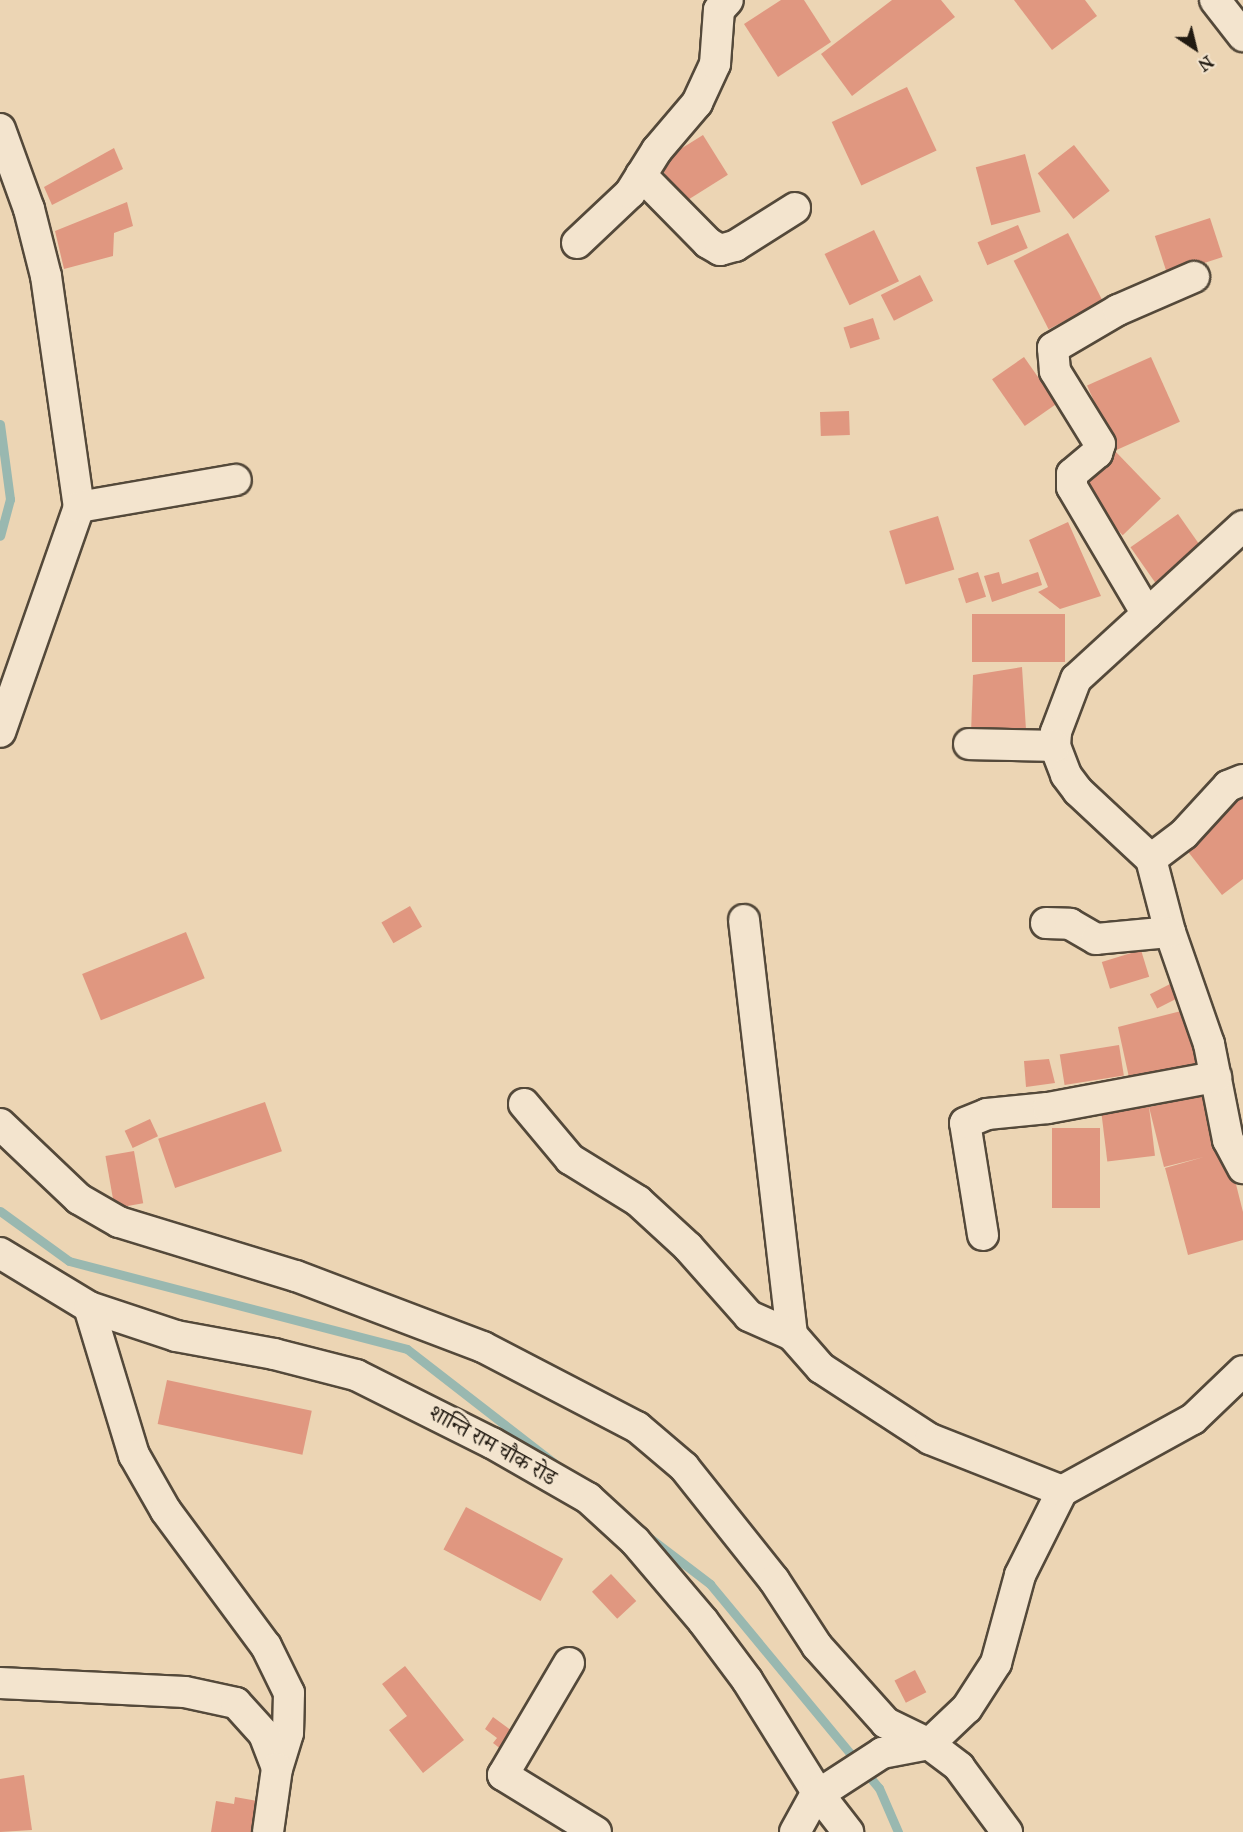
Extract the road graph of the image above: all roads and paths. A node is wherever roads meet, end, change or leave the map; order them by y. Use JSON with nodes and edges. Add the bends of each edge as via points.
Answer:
{"nodes":[{"id":1,"x":728,"y":0,"type":"edge"},
{"id":2,"x":1215,"y":0,"type":"edge"},
{"id":3,"x":1243,"y":36,"type":"edge"},
{"id":4,"x":0,"y":129,"type":"edge"},
{"id":5,"x":641,"y":175,"type":"junction"},
{"id":6,"x":795,"y":208,"type":"dead end"},
{"id":7,"x":577,"y":243,"type":"dead end"},
{"id":8,"x":1194,"y":277,"type":"dead end"},
{"id":9,"x":236,"y":480,"type":"dead end"},
{"id":10,"x":79,"y":507,"type":"junction"},
{"id":11,"x":1243,"y":526,"type":"edge"},
{"id":12,"x":1147,"y":615,"type":"junction"},
{"id":13,"x":0,"y":732,"type":"edge"},
{"id":14,"x":969,"y":744,"type":"dead end"},
{"id":15,"x":1055,"y":746,"type":"junction"},
{"id":16,"x":1243,"y":780,"type":"edge"},
{"id":17,"x":1151,"y":859,"type":"junction"},
{"id":18,"x":744,"y":920,"type":"dead end"},
{"id":19,"x":1046,"y":923,"type":"dead end"},
{"id":20,"x":1170,"y":932,"type":"junction"},
{"id":21,"x":1216,"y":1077,"type":"junction"},
{"id":22,"x":524,"y":1104,"type":"dead end"},
{"id":23,"x":0,"y":1124,"type":"edge"},
{"id":24,"x":1243,"y":1168,"type":"edge"},
{"id":25,"x":983,"y":1235,"type":"dead end"},
{"id":26,"x":0,"y":1252,"type":"edge"},
{"id":27,"x":89,"y":1306,"type":"junction"},
{"id":28,"x":792,"y":1335,"type":"junction"},
{"id":29,"x":1242,"y":1375,"type":"edge"},
{"id":30,"x":1062,"y":1491,"type":"junction"},
{"id":31,"x":569,"y":1664,"type":"dead end"},
{"id":32,"x":0,"y":1683,"type":"edge"},
{"id":33,"x":929,"y":1744,"type":"junction"},
{"id":34,"x":277,"y":1768,"type":"junction"},
{"id":35,"x":821,"y":1791,"type":"junction"},
{"id":36,"x":268,"y":1832,"type":"edge"},
{"id":37,"x":596,"y":1832,"type":"edge"},
{"id":38,"x":795,"y":1832,"type":"edge"},
{"id":39,"x":848,"y":1832,"type":"edge"},
{"id":40,"x":1007,"y":1832,"type":"edge"}],
"edges":[{"from":1,"to":5,"type":"street","via":[[719,10],[715,64],[697,103]]},
{"from":2,"to":3,"type":"street"},
{"from":4,"to":10,"type":"street","via":[[29,208],[46,276]]},
{"from":5,"to":6,"type":"street","via":[[708,243],[720,250],[735,246]]},
{"from":5,"to":7,"type":"street","via":[[630,193]]},
{"from":8,"to":12,"type":"street","via":[[1118,310],[1053,348],[1054,371],[1100,444],[1097,453],[1072,474],[1072,487]]},
{"from":9,"to":10,"type":"street"},
{"from":10,"to":13,"type":"street"},
{"from":11,"to":12,"type":"street"},
{"from":12,"to":15,"type":"street","via":[[1076,679],[1056,732]]},
{"from":14,"to":15,"type":"street"},
{"from":15,"to":17,"type":"street","via":[[1066,775],[1078,791]]},
{"from":16,"to":17,"type":"street","via":[[1228,786],[1184,834]]},
{"from":17,"to":20,"type":"street"},
{"from":18,"to":28,"type":"street"},
{"from":19,"to":20,"type":"street","via":[[1070,924],[1096,939]]},
{"from":20,"to":21,"type":"street","via":[[1199,1012]]},
{"from":21,"to":24,"type":"street","via":[[1228,1140]]},
{"from":21,"to":25,"type":"street","via":[[1048,1108],[987,1114],[965,1123]]},
{"from":22,"to":28,"type":"street","via":[[570,1159],[638,1201],[688,1247],[748,1316]]},
{"from":23,"to":33,"type":"street","via":[[79,1199],[118,1221],[296,1276],[483,1347],[637,1427],[684,1467],[774,1580],[817,1646],[886,1723]]},
{"from":26,"to":27,"type":"street","name":"शान्ति राम चौक रोड"},
{"from":27,"to":34,"type":"street","via":[[134,1455],[166,1511],[266,1646],[289,1694],[288,1733]]},
{"from":27,"to":35,"type":"street","name":"शान्ति राम चौक रोड","via":[[176,1336],[274,1354],[356,1375],[492,1443],[588,1498],[635,1541],[703,1621]]},
{"from":28,"to":30,"type":"street","via":[[821,1368],[930,1439]]},
{"from":29,"to":30,"type":"street","via":[[1193,1419]]},
{"from":30,"to":33,"type":"street","via":[[1020,1575],[996,1663],[967,1708]]},
{"from":31,"to":37,"type":"street","via":[[503,1775]]},
{"from":32,"to":34,"type":"street","via":[[185,1692],[236,1703],[264,1734]]},
{"from":33,"to":35,"type":"street","via":[[882,1753]]},
{"from":33,"to":40,"type":"street","via":[[959,1767]]},
{"from":34,"to":36,"type":"street"},
{"from":35,"to":38,"type":"street"},
{"from":35,"to":39,"type":"street","name":"शान्ति राम चौक रोड"}]}
